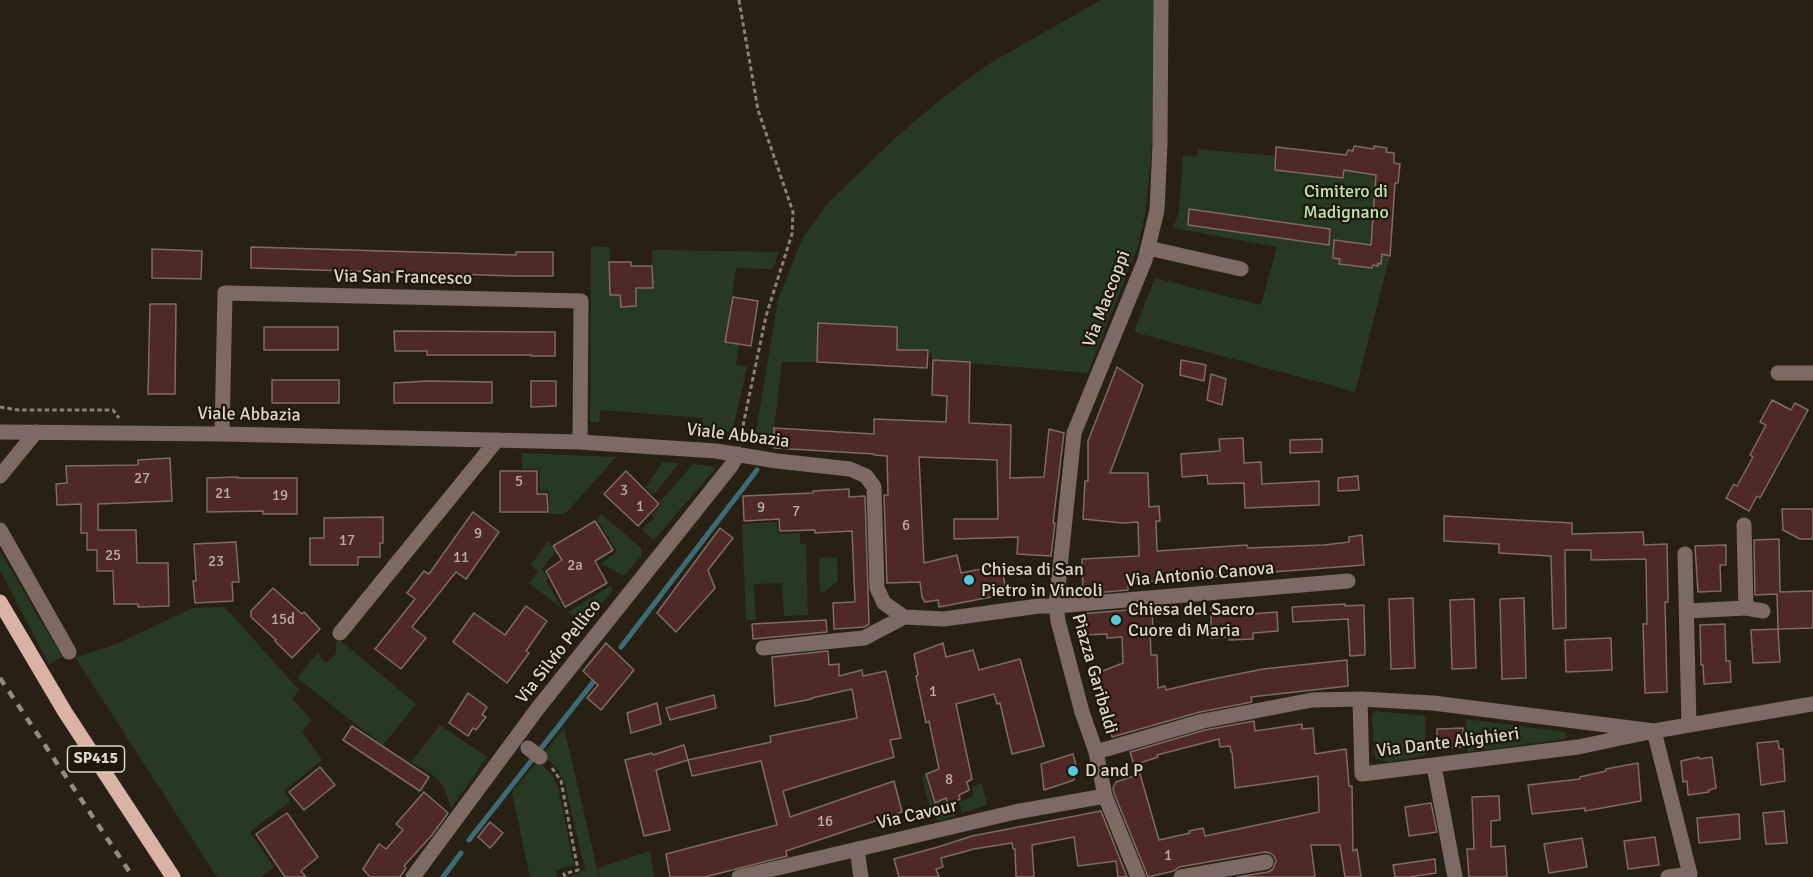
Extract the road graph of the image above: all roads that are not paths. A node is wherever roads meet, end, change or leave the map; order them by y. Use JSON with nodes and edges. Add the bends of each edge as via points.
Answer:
{"nodes":[{"id":1,"x":1161,"y":0,"type":"edge"},
{"id":2,"x":1148,"y":248,"type":"junction"},
{"id":3,"x":1241,"y":269,"type":"dead end"},
{"id":4,"x":1778,"y":373,"type":"dead end"},
{"id":5,"x":1813,"y":373,"type":"edge"},
{"id":6,"x":0,"y":432,"type":"edge"},
{"id":7,"x":36,"y":432,"type":"junction"},
{"id":8,"x":222,"y":434,"type":"junction"},
{"id":9,"x":497,"y":441,"type":"junction"},
{"id":10,"x":580,"y":442,"type":"junction"},
{"id":11,"x":738,"y":454,"type":"junction"},
{"id":12,"x":0,"y":476,"type":"edge"},
{"id":13,"x":1744,"y":525,"type":"dead end"},
{"id":14,"x":0,"y":530,"type":"edge"},
{"id":15,"x":1685,"y":554,"type":"dead end"},
{"id":16,"x":1348,"y":582,"type":"dead end"},
{"id":17,"x":0,"y":602,"type":"edge"},
{"id":18,"x":1056,"y":606,"type":"junction"},
{"id":19,"x":1746,"y":608,"type":"junction"},
{"id":20,"x":1687,"y":611,"type":"junction"},
{"id":21,"x":1763,"y":611,"type":"dead end"},
{"id":22,"x":904,"y":617,"type":"junction"},
{"id":23,"x":340,"y":633,"type":"dead end"},
{"id":24,"x":763,"y":648,"type":"dead end"},
{"id":25,"x":69,"y":652,"type":"dead end"},
{"id":26,"x":1360,"y":699,"type":"junction"},
{"id":27,"x":1813,"y":704,"type":"edge"},
{"id":28,"x":1572,"y":721,"type":"junction"},
{"id":29,"x":1689,"y":725,"type":"junction"},
{"id":30,"x":1654,"y":731,"type":"junction"},
{"id":31,"x":1578,"y":747,"type":"junction"},
{"id":32,"x":1096,"y":752,"type":"junction"},
{"id":33,"x":1434,"y":766,"type":"junction"},
{"id":34,"x":1105,"y":796,"type":"junction"},
{"id":35,"x":857,"y":849,"type":"junction"},
{"id":36,"x":1266,"y":862,"type":"dead end"},
{"id":37,"x":172,"y":877,"type":"edge"},
{"id":38,"x":413,"y":877,"type":"edge"},
{"id":39,"x":739,"y":877,"type":"edge"},
{"id":40,"x":861,"y":877,"type":"edge"},
{"id":41,"x":1138,"y":877,"type":"edge"},
{"id":42,"x":1180,"y":877,"type":"edge"},
{"id":43,"x":1455,"y":877,"type":"edge"},
{"id":44,"x":1668,"y":877,"type":"edge"}],
"edges":[{"from":1,"to":2,"type":"street","name":"Via Maccoppi","via":[[1157,210]]},
{"from":2,"to":3,"type":"street"},
{"from":2,"to":18,"type":"street","name":"Via Maccoppi","via":[[1074,433]]},
{"from":4,"to":5,"type":"street"},
{"from":6,"to":7,"type":"street","name":"Viale Abbazia"},
{"from":7,"to":8,"type":"street","name":"Viale Abbazia"},
{"from":7,"to":12,"type":"street"},
{"from":8,"to":9,"type":"street","name":"Viale Abbazia"},
{"from":8,"to":10,"type":"street","name":"Via San Francesco","via":[[225,293],[581,301]]},
{"from":9,"to":10,"type":"street","name":"Viale Abbazia"},
{"from":9,"to":23,"type":"street"},
{"from":10,"to":11,"type":"street","name":"Viale Abbazia"},
{"from":11,"to":22,"type":"street","name":"Viale Abbazia","via":[[850,469],[866,476],[874,487],[878,588],[884,603]]},
{"from":11,"to":38,"type":"street","name":"Via Silvio Pellico","via":[[538,708]]},
{"from":13,"to":19,"type":"street"},
{"from":14,"to":25,"type":"street"},
{"from":15,"to":20,"type":"street"},
{"from":16,"to":18,"type":"street","name":"Via Antonio Canova"},
{"from":17,"to":37,"type":"main road","number":"SP415","via":[[65,712]]},
{"from":18,"to":22,"type":"street","name":"Via Antonio Canova","via":[[944,619]]},
{"from":18,"to":32,"type":"street","name":"Piazza Garibaldi"},
{"from":19,"to":20,"type":"street"},
{"from":19,"to":21,"type":"street"},
{"from":20,"to":29,"type":"street"},
{"from":22,"to":24,"type":"street","via":[[864,638]]},
{"from":26,"to":28,"type":"street","name":"Via Dante Alighieri","via":[[1433,703]]},
{"from":26,"to":32,"type":"street","name":"Via Dante Alighieri","via":[[1312,700],[1203,721]]},
{"from":26,"to":33,"type":"street","name":"Via Dante Alighieri","via":[[1362,774]]},
{"from":27,"to":29,"type":"street","name":"Via Dante Alighieri"},
{"from":28,"to":30,"type":"street","name":"Via Dante Alighieri"},
{"from":28,"to":31,"type":"street"},
{"from":29,"to":30,"type":"street","name":"Via Dante Alighieri"},
{"from":30,"to":31,"type":"street","name":"Via Dante Alighieri"},
{"from":30,"to":44,"type":"street","via":[[1690,874]]},
{"from":31,"to":33,"type":"street","name":"Via Dante Alighieri"},
{"from":32,"to":34,"type":"street","name":"Piazza Garibaldi"},
{"from":33,"to":43,"type":"street"},
{"from":34,"to":35,"type":"street","name":"Via Cavour","via":[[1015,812]]},
{"from":34,"to":41,"type":"street","name":"Piazza Garibaldi"},
{"from":35,"to":39,"type":"street","name":"Via Cavour"},
{"from":35,"to":40,"type":"street"},
{"from":36,"to":42,"type":"street"}]}
